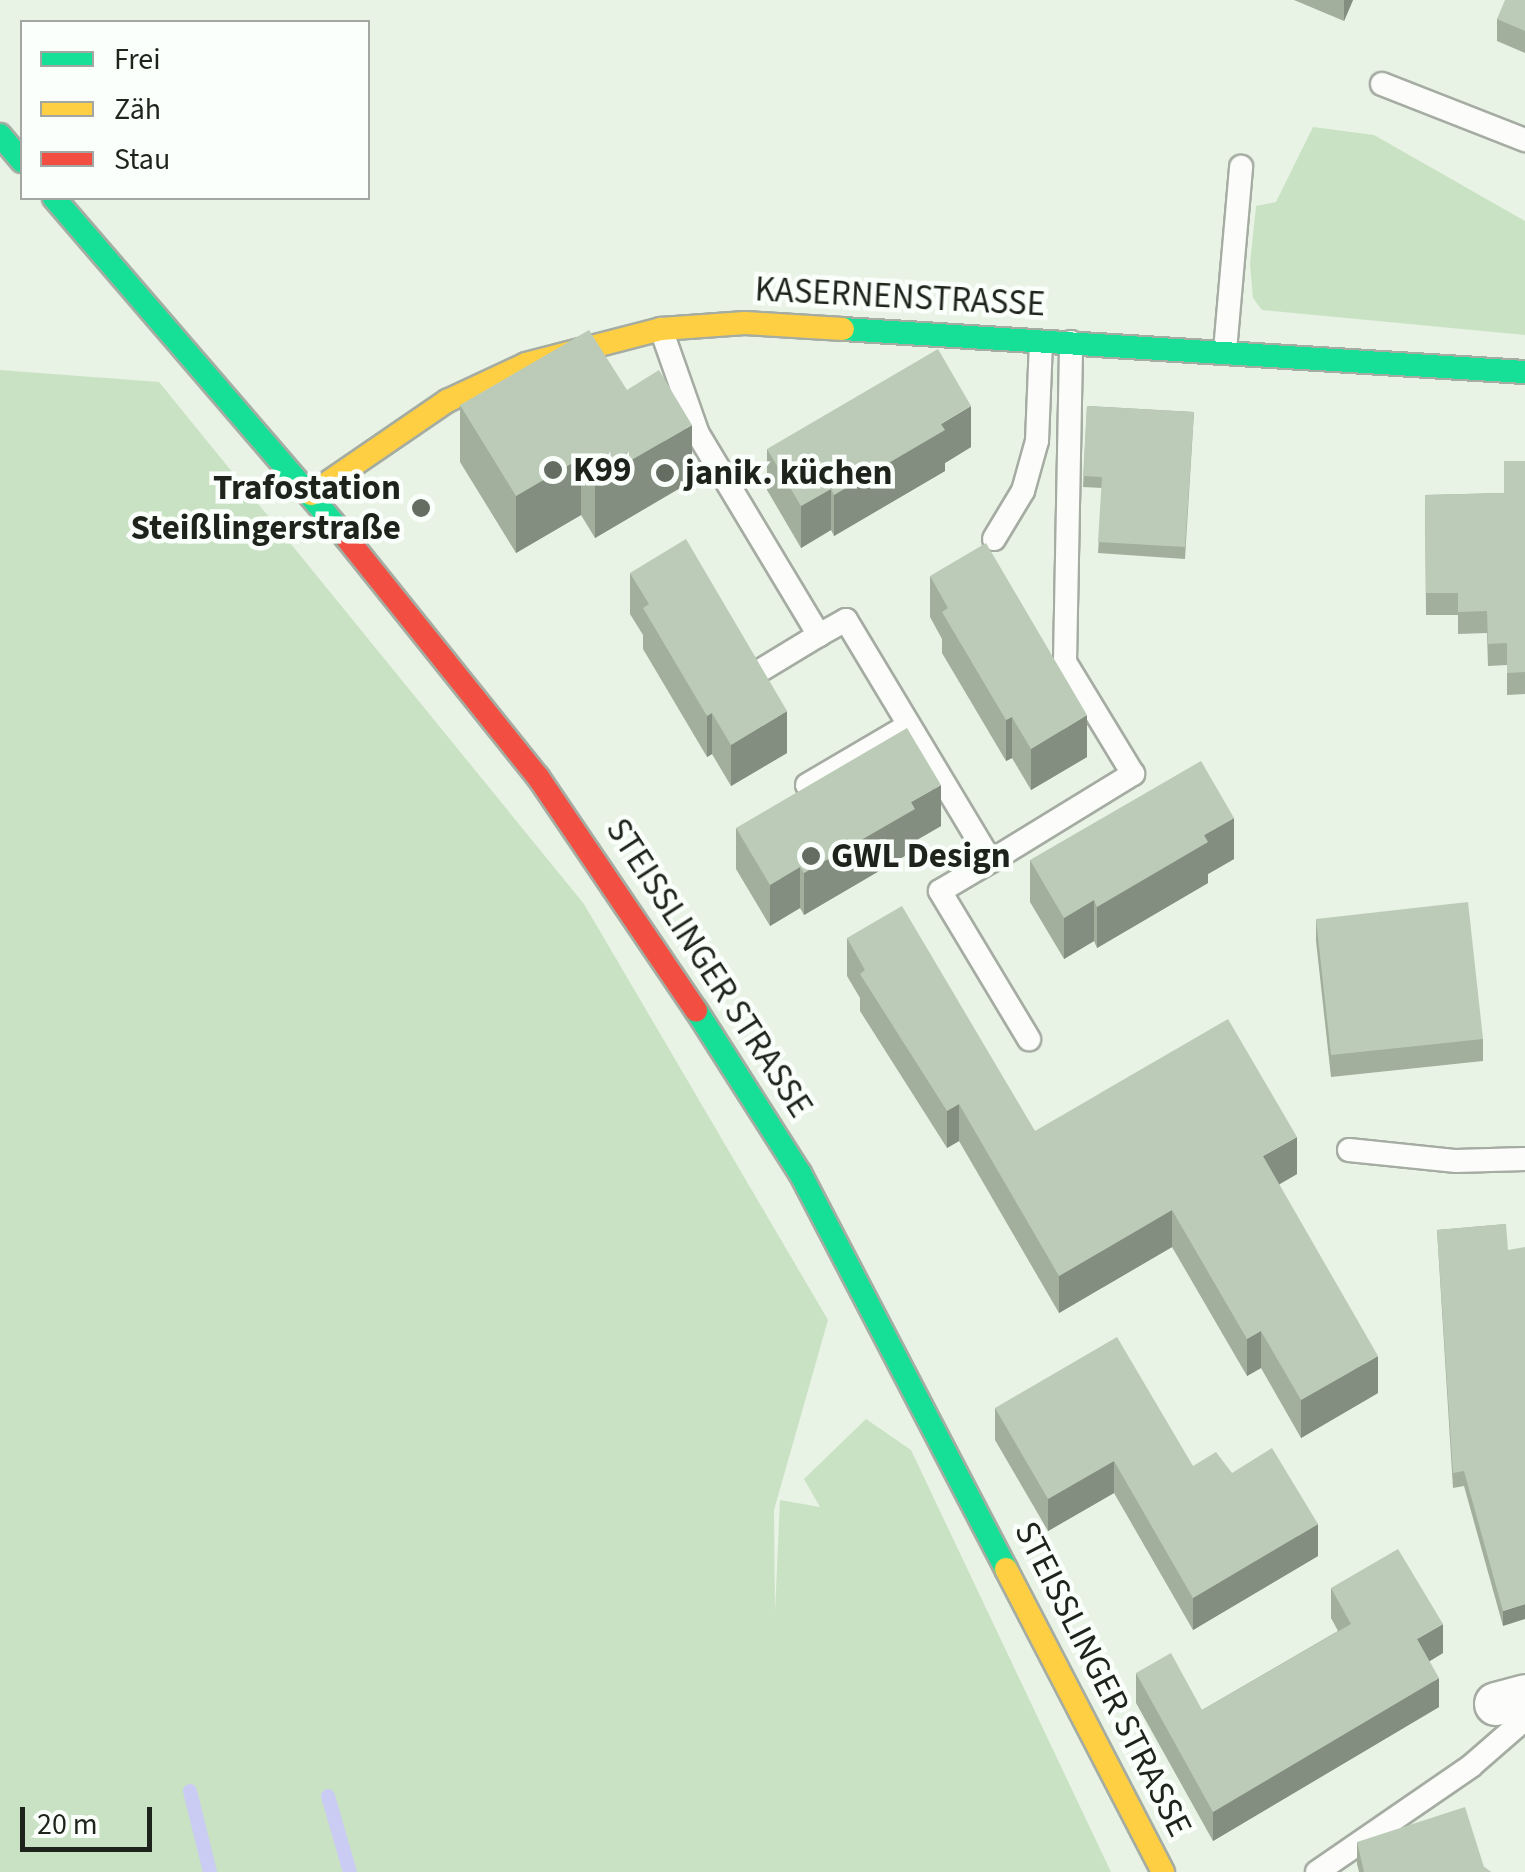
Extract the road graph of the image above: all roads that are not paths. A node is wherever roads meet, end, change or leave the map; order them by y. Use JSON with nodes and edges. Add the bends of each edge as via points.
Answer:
{"nodes":[{"id":1,"x":1382,"y":84,"type":"dead end"},
{"id":2,"x":0,"y":135,"type":"edge"},
{"id":3,"x":1525,"y":140,"type":"edge"},
{"id":4,"x":20,"y":160,"type":"edge"},
{"id":5,"x":1241,"y":168,"type":"dead end"},
{"id":6,"x":56,"y":200,"type":"edge"},
{"id":7,"x":661,"y":329,"type":"junction"},
{"id":8,"x":1072,"y":342,"type":"junction"},
{"id":9,"x":1041,"y":343,"type":"junction"},
{"id":10,"x":1225,"y":351,"type":"junction"},
{"id":11,"x":1525,"y":372,"type":"edge"},
{"id":12,"x":311,"y":494,"type":"junction"},
{"id":13,"x":994,"y":540,"type":"dead end"},
{"id":14,"x":820,"y":635,"type":"junction"},
{"id":15,"x":764,"y":670,"type":"edge"},
{"id":16,"x":909,"y":724,"type":"junction"},
{"id":17,"x":807,"y":785,"type":"edge"},
{"id":18,"x":992,"y":861,"type":"junction"},
{"id":19,"x":1029,"y":1039,"type":"dead end"},
{"id":20,"x":1349,"y":1150,"type":"dead end"},
{"id":21,"x":1525,"y":1158,"type":"edge"},
{"id":22,"x":1515,"y":1706,"type":"edge"},
{"id":23,"x":1164,"y":1872,"type":"edge"},
{"id":24,"x":1317,"y":1872,"type":"edge"}],
"edges":[{"from":1,"to":3,"type":"lane"},
{"from":2,"to":4,"type":"street"},
{"from":5,"to":10,"type":"lane"},
{"from":6,"to":12,"type":"street","name":"STEISSLINGER STRASSE"},
{"from":7,"to":9,"type":"street","name":"KASERNENSTRASSE","via":[[745,323]]},
{"from":7,"to":12,"type":"street","name":"KASERNENSTRASSE","via":[[526,364],[447,401]]},
{"from":7,"to":14,"type":"lane","via":[[698,434]]},
{"from":8,"to":9,"type":"street","name":"KASERNENSTRASSE"},
{"from":8,"to":10,"type":"street","name":"KASERNENSTRASSE"},
{"from":8,"to":18,"type":"lane","via":[[1065,662],[1133,774]]},
{"from":9,"to":13,"type":"lane","via":[[1037,441],[1024,491]]},
{"from":10,"to":11,"type":"street","name":"KASERNENSTRASSE"},
{"from":12,"to":23,"type":"street","name":"STEISSLINGER STRASSE","via":[[610,876],[800,1172]]},
{"from":14,"to":15,"type":"lane"},
{"from":14,"to":16,"type":"lane","via":[[846,620]]},
{"from":16,"to":17,"type":"lane"},
{"from":16,"to":18,"type":"lane"},
{"from":18,"to":19,"type":"lane","via":[[940,891]]},
{"from":20,"to":21,"type":"lane","via":[[1456,1160]]},
{"from":22,"to":24,"type":"lane","via":[[1471,1766]]}]}
